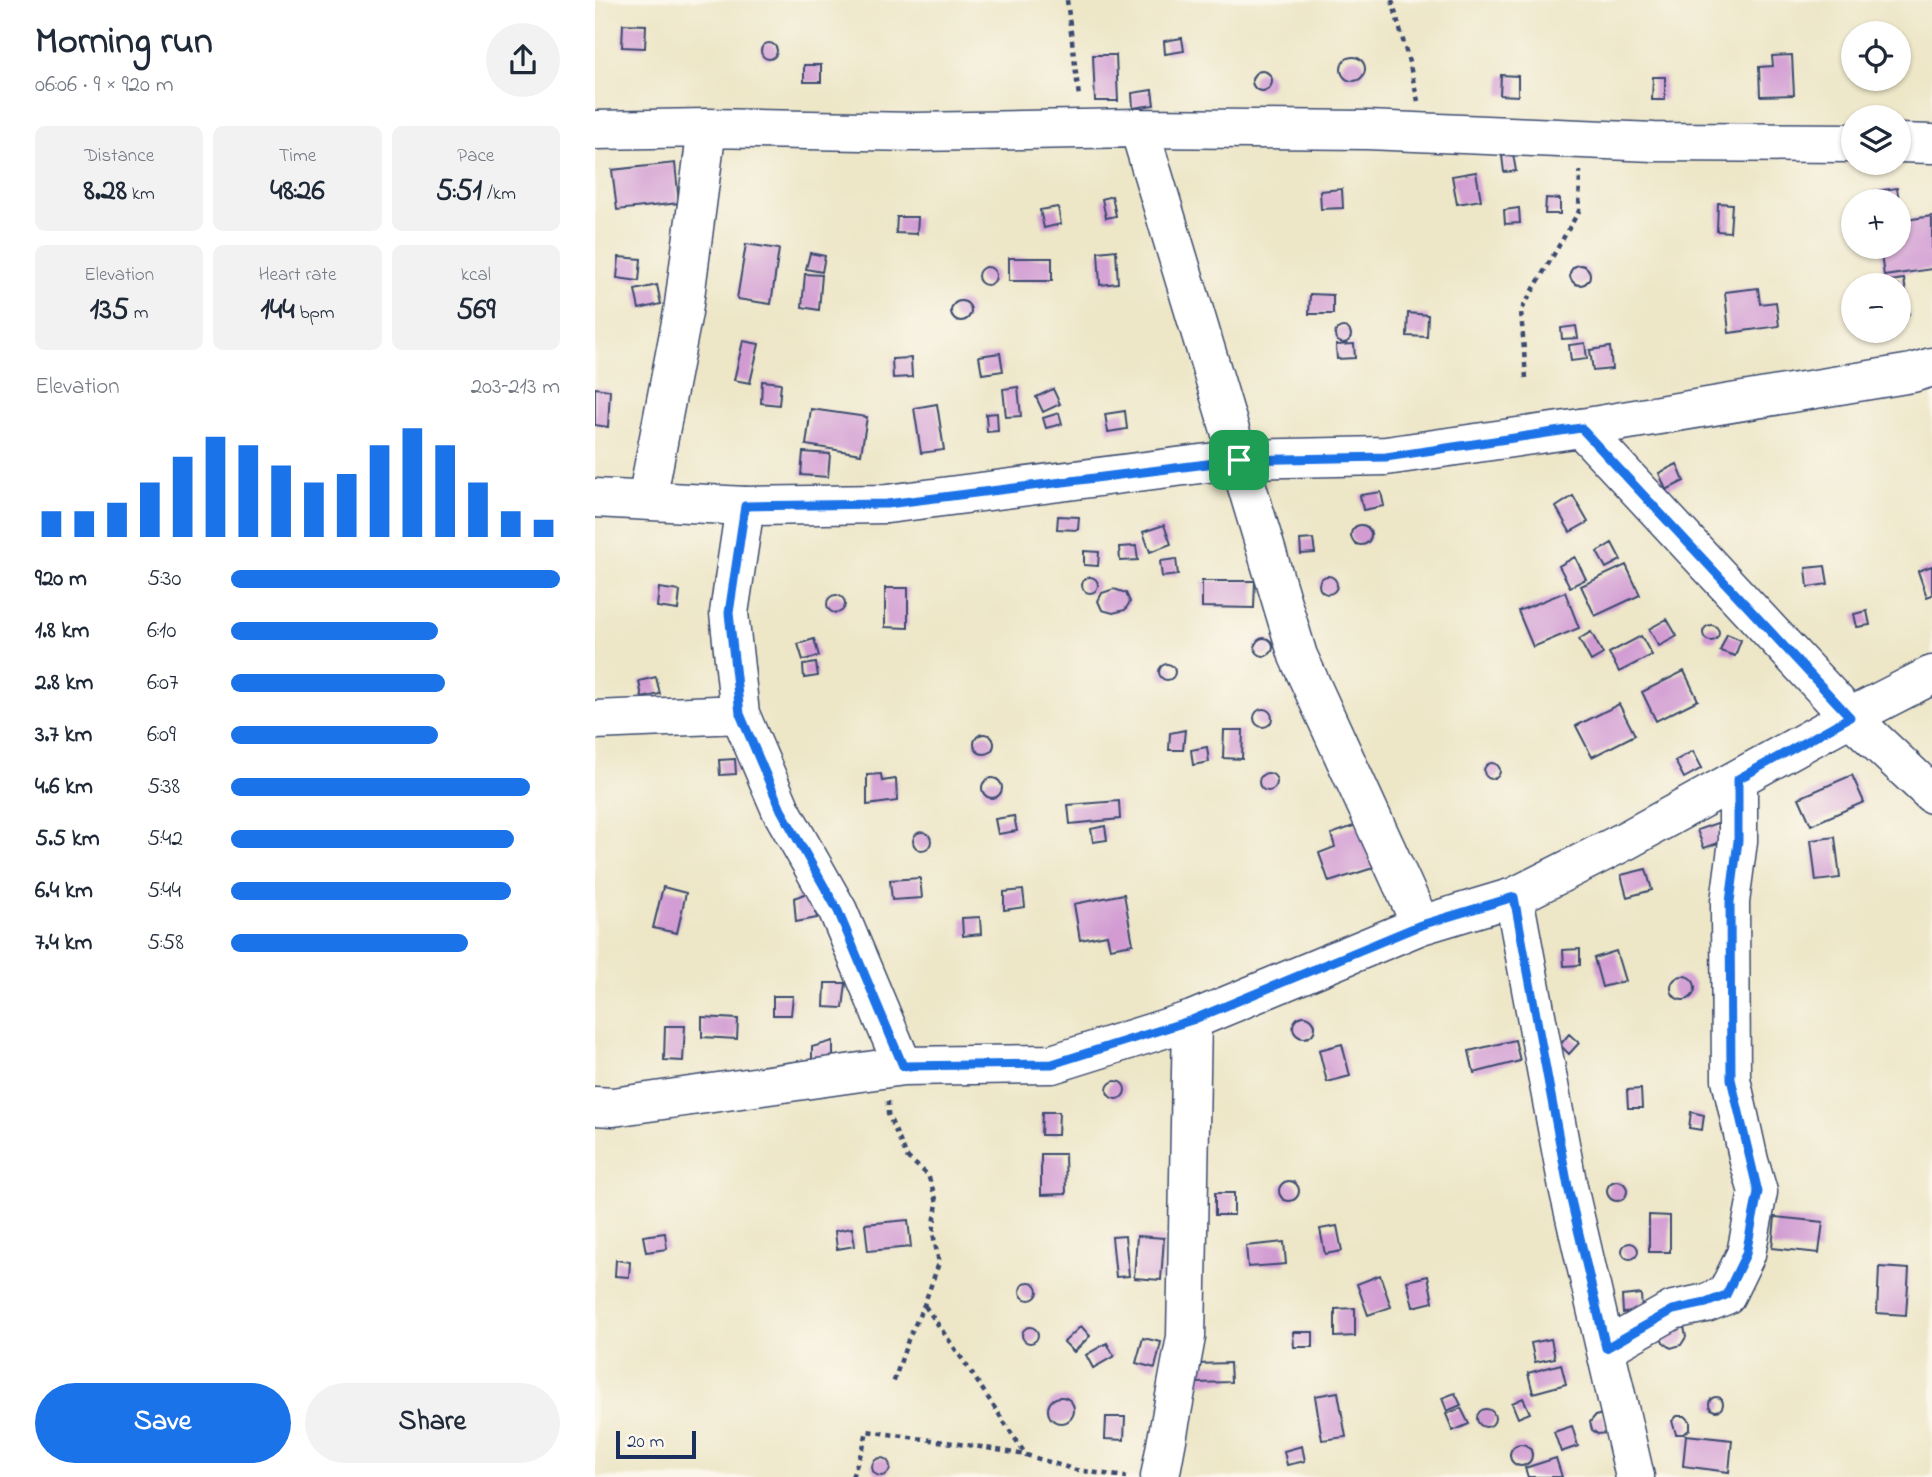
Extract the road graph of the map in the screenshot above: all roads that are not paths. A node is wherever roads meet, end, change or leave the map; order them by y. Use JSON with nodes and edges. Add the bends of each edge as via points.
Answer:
{"nodes":[{"id":1,"x":707,"y":128,"type":"junction"},
{"id":2,"x":1139,"y":128,"type":"junction"},
{"id":3,"x":595,"y":130,"type":"edge"},
{"id":4,"x":1911,"y":143,"type":"edge"},
{"id":5,"x":1841,"y":144,"type":"edge"},
{"id":6,"x":1932,"y":144,"type":"edge"},
{"id":7,"x":1932,"y":367,"type":"edge"},
{"id":8,"x":1581,"y":428,"type":"junction"},
{"id":9,"x":1239,"y":460,"type":"junction"},
{"id":10,"x":595,"y":498,"type":"edge"},
{"id":11,"x":647,"y":500,"type":"junction"},
{"id":12,"x":745,"y":506,"type":"junction"},
{"id":13,"x":1932,"y":675,"type":"edge"},
{"id":14,"x":740,"y":714,"type":"junction"},
{"id":15,"x":1850,"y":717,"type":"junction"},
{"id":16,"x":595,"y":720,"type":"edge"},
{"id":17,"x":1738,"y":779,"type":"junction"},
{"id":18,"x":1932,"y":794,"type":"edge"},
{"id":19,"x":1514,"y":897,"type":"junction"},
{"id":20,"x":1421,"y":925,"type":"junction"},
{"id":21,"x":1192,"y":1020,"type":"junction"},
{"id":22,"x":895,"y":1067,"type":"junction"},
{"id":23,"x":595,"y":1106,"type":"edge"},
{"id":24,"x":1606,"y":1348,"type":"junction"},
{"id":25,"x":1160,"y":1477,"type":"edge"},
{"id":26,"x":1635,"y":1477,"type":"edge"}],
"edges":[{"from":1,"to":2,"type":"street","via":[[916,132]]},
{"from":1,"to":3,"type":"street"},
{"from":1,"to":11,"type":"street","via":[[683,312]]},
{"from":2,"to":5,"type":"street"},
{"from":2,"to":9,"type":"street"},
{"from":4,"to":6,"type":"street"},
{"from":7,"to":8,"type":"street"},
{"from":8,"to":9,"type":"street","via":[[1386,457]]},
{"from":8,"to":15,"type":"street"},
{"from":9,"to":12,"type":"street","via":[[887,504]]},
{"from":9,"to":20,"type":"street","via":[[1298,656]]},
{"from":10,"to":11,"type":"street"},
{"from":11,"to":12,"type":"street"},
{"from":12,"to":14,"type":"street","via":[[729,613]]},
{"from":13,"to":15,"type":"street"},
{"from":14,"to":16,"type":"street"},
{"from":14,"to":22,"type":"street","via":[[781,810],[838,911]]},
{"from":15,"to":17,"type":"street"},
{"from":15,"to":18,"type":"street"},
{"from":17,"to":19,"type":"street"},
{"from":17,"to":24,"type":"street","via":[[1738,841],[1730,902],[1731,1079],[1758,1192],[1746,1254],[1726,1295],[1673,1310]]},
{"from":19,"to":20,"type":"street"},
{"from":19,"to":24,"type":"street","via":[[1568,1187]]},
{"from":20,"to":21,"type":"street"},
{"from":21,"to":22,"type":"street","via":[[1052,1064]]},
{"from":21,"to":25,"type":"street","via":[[1186,1336]]},
{"from":22,"to":23,"type":"street"},
{"from":24,"to":26,"type":"street"}]}
